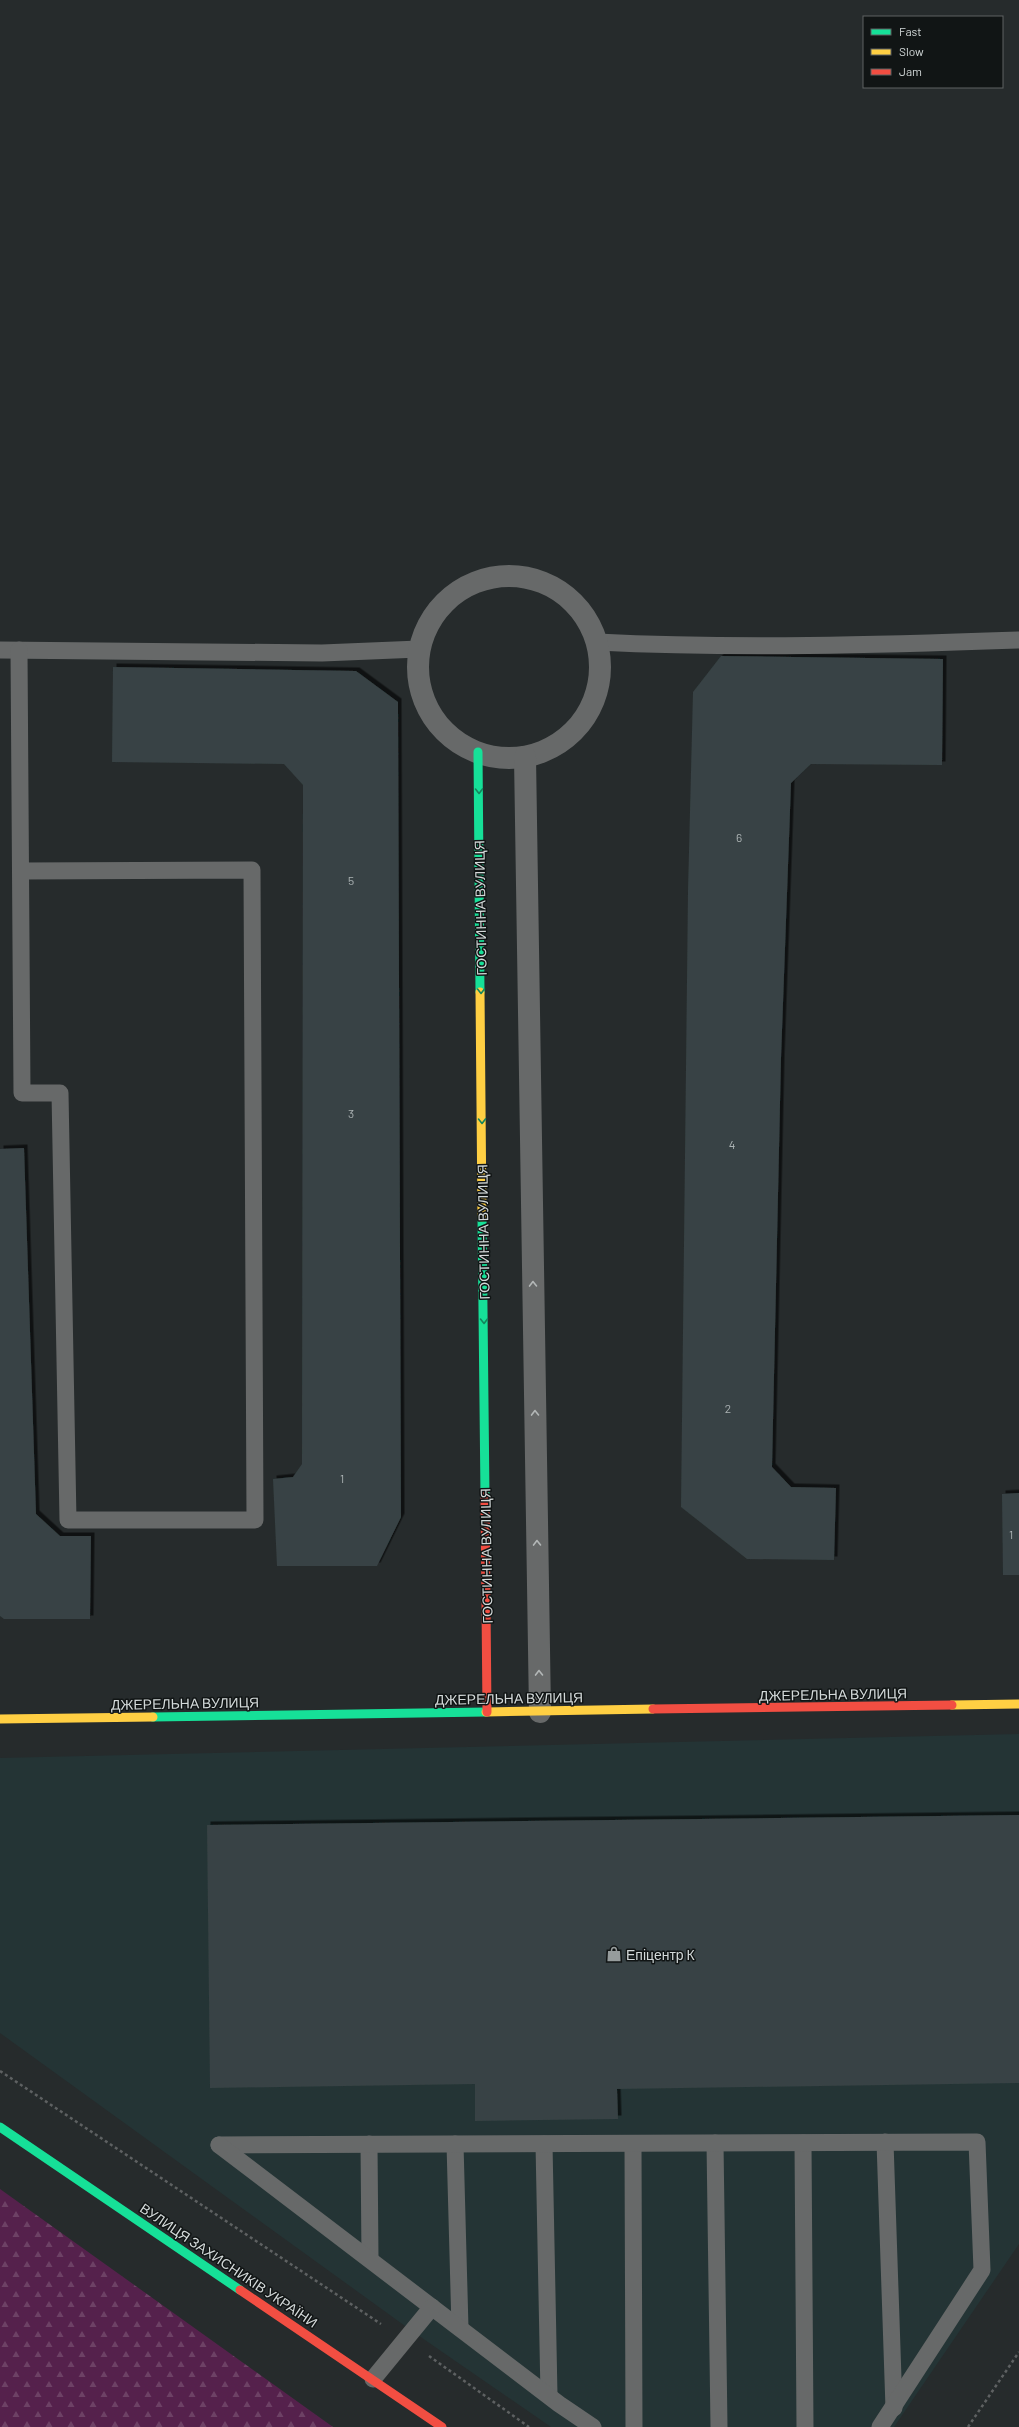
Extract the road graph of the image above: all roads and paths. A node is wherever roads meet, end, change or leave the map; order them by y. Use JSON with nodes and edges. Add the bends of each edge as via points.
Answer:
{"nodes":[{"id":1,"x":1019,"y":640,"type":"edge"},
{"id":2,"x":597,"y":642,"type":"junction"},
{"id":3,"x":419,"y":649,"type":"junction"},
{"id":4,"x":0,"y":650,"type":"edge"},
{"id":5,"x":19,"y":650,"type":"junction"},
{"id":6,"x":478,"y":752,"type":"junction"},
{"id":7,"x":525,"y":757,"type":"junction"},
{"id":8,"x":22,"y":871,"type":"junction"},
{"id":9,"x":1019,"y":1704,"type":"edge"},
{"id":10,"x":487,"y":1712,"type":"junction"},
{"id":11,"x":540,"y":1712,"type":"junction"},
{"id":12,"x":0,"y":1719,"type":"edge"},
{"id":13,"x":0,"y":2071,"type":"edge"},
{"id":14,"x":0,"y":2127,"type":"edge"},
{"id":15,"x":885,"y":2142,"type":"junction"},
{"id":16,"x":715,"y":2143,"type":"junction"},
{"id":17,"x":803,"y":2143,"type":"junction"},
{"id":18,"x":369,"y":2144,"type":"junction"},
{"id":19,"x":455,"y":2144,"type":"junction"},
{"id":20,"x":544,"y":2144,"type":"junction"},
{"id":21,"x":633,"y":2144,"type":"junction"},
{"id":22,"x":370,"y":2259,"type":"junction"},
{"id":23,"x":432,"y":2307,"type":"junction"},
{"id":24,"x":381,"y":2324,"type":"dead end"},
{"id":25,"x":460,"y":2328,"type":"junction"},
{"id":26,"x":1019,"y":2352,"type":"edge"},
{"id":27,"x":428,"y":2356,"type":"dead end"},
{"id":28,"x":373,"y":2379,"type":"junction"},
{"id":29,"x":549,"y":2395,"type":"junction"},
{"id":30,"x":894,"y":2408,"type":"junction"},
{"id":31,"x":442,"y":2427,"type":"edge"},
{"id":32,"x":529,"y":2427,"type":"edge"},
{"id":33,"x":593,"y":2427,"type":"edge"},
{"id":34,"x":634,"y":2427,"type":"edge"},
{"id":35,"x":719,"y":2427,"type":"edge"},
{"id":36,"x":805,"y":2427,"type":"edge"},
{"id":37,"x":880,"y":2427,"type":"edge"},
{"id":38,"x":968,"y":2427,"type":"edge"}],
"edges":[{"from":1,"to":2,"type":"lane","via":[[861,645],[663,645]]},
{"from":2,"to":3,"type":"street","via":[[584,614],[562,592],[534,579],[503,575],[473,582],[448,598],[429,621]]},
{"from":2,"to":7,"type":"street","via":[[600,672],[594,702],[577,728],[552,747]]},
{"from":3,"to":5,"type":"lane","via":[[322,653]]},
{"from":3,"to":6,"type":"street","via":[[418,678],[426,706],[443,731],[467,748]]},
{"from":4,"to":5,"type":"lane"},
{"from":5,"to":8,"type":"lane"},
{"from":6,"to":7,"type":"street","via":[[495,757]]},
{"from":6,"to":10,"type":"street","name":"ГОСТИННА ВУЛИЦЯ","one_way":true},
{"from":11,"to":7,"type":"street","one_way":true},
{"from":8,"to":8,"type":"lane","via":[[22,1094],[60,1094],[68,1520],[255,1520],[252,870]]},
{"from":9,"to":11,"type":"street","name":"ДЖЕРЕЛЬНА ВУЛИЦЯ"},
{"from":10,"to":11,"type":"street","name":"ДЖЕРЕЛЬНА ВУЛИЦЯ"},
{"from":10,"to":12,"type":"street","name":"ДЖЕРЕЛЬНА ВУЛИЦЯ"},
{"from":13,"to":24,"type":"path"},
{"from":14,"to":28,"type":"street","name":"ВУЛИЦЯ ЗАХИСНИКІВ УКРАЇНИ"},
{"from":15,"to":17,"type":"lane"},
{"from":15,"to":30,"type":"lane"},
{"from":15,"to":30,"type":"lane","via":[[977,2142],[982,2270]]},
{"from":16,"to":17,"type":"lane"},
{"from":16,"to":21,"type":"lane"},
{"from":16,"to":35,"type":"lane"},
{"from":17,"to":36,"type":"lane"},
{"from":18,"to":19,"type":"lane"},
{"from":18,"to":22,"type":"lane"},
{"from":18,"to":22,"type":"lane","via":[[219,2145]]},
{"from":19,"to":20,"type":"lane"},
{"from":19,"to":25,"type":"lane"},
{"from":20,"to":21,"type":"lane"},
{"from":20,"to":29,"type":"lane"},
{"from":21,"to":34,"type":"lane"},
{"from":22,"to":23,"type":"lane"},
{"from":23,"to":25,"type":"lane"},
{"from":23,"to":28,"type":"lane"},
{"from":25,"to":29,"type":"lane"},
{"from":26,"to":38,"type":"path"},
{"from":27,"to":32,"type":"path"},
{"from":28,"to":31,"type":"street","name":"ВУЛИЦЯ ЗАХИСНИКІВ УКРАЇНИ"},
{"from":29,"to":33,"type":"lane"},
{"from":30,"to":37,"type":"lane"}]}
